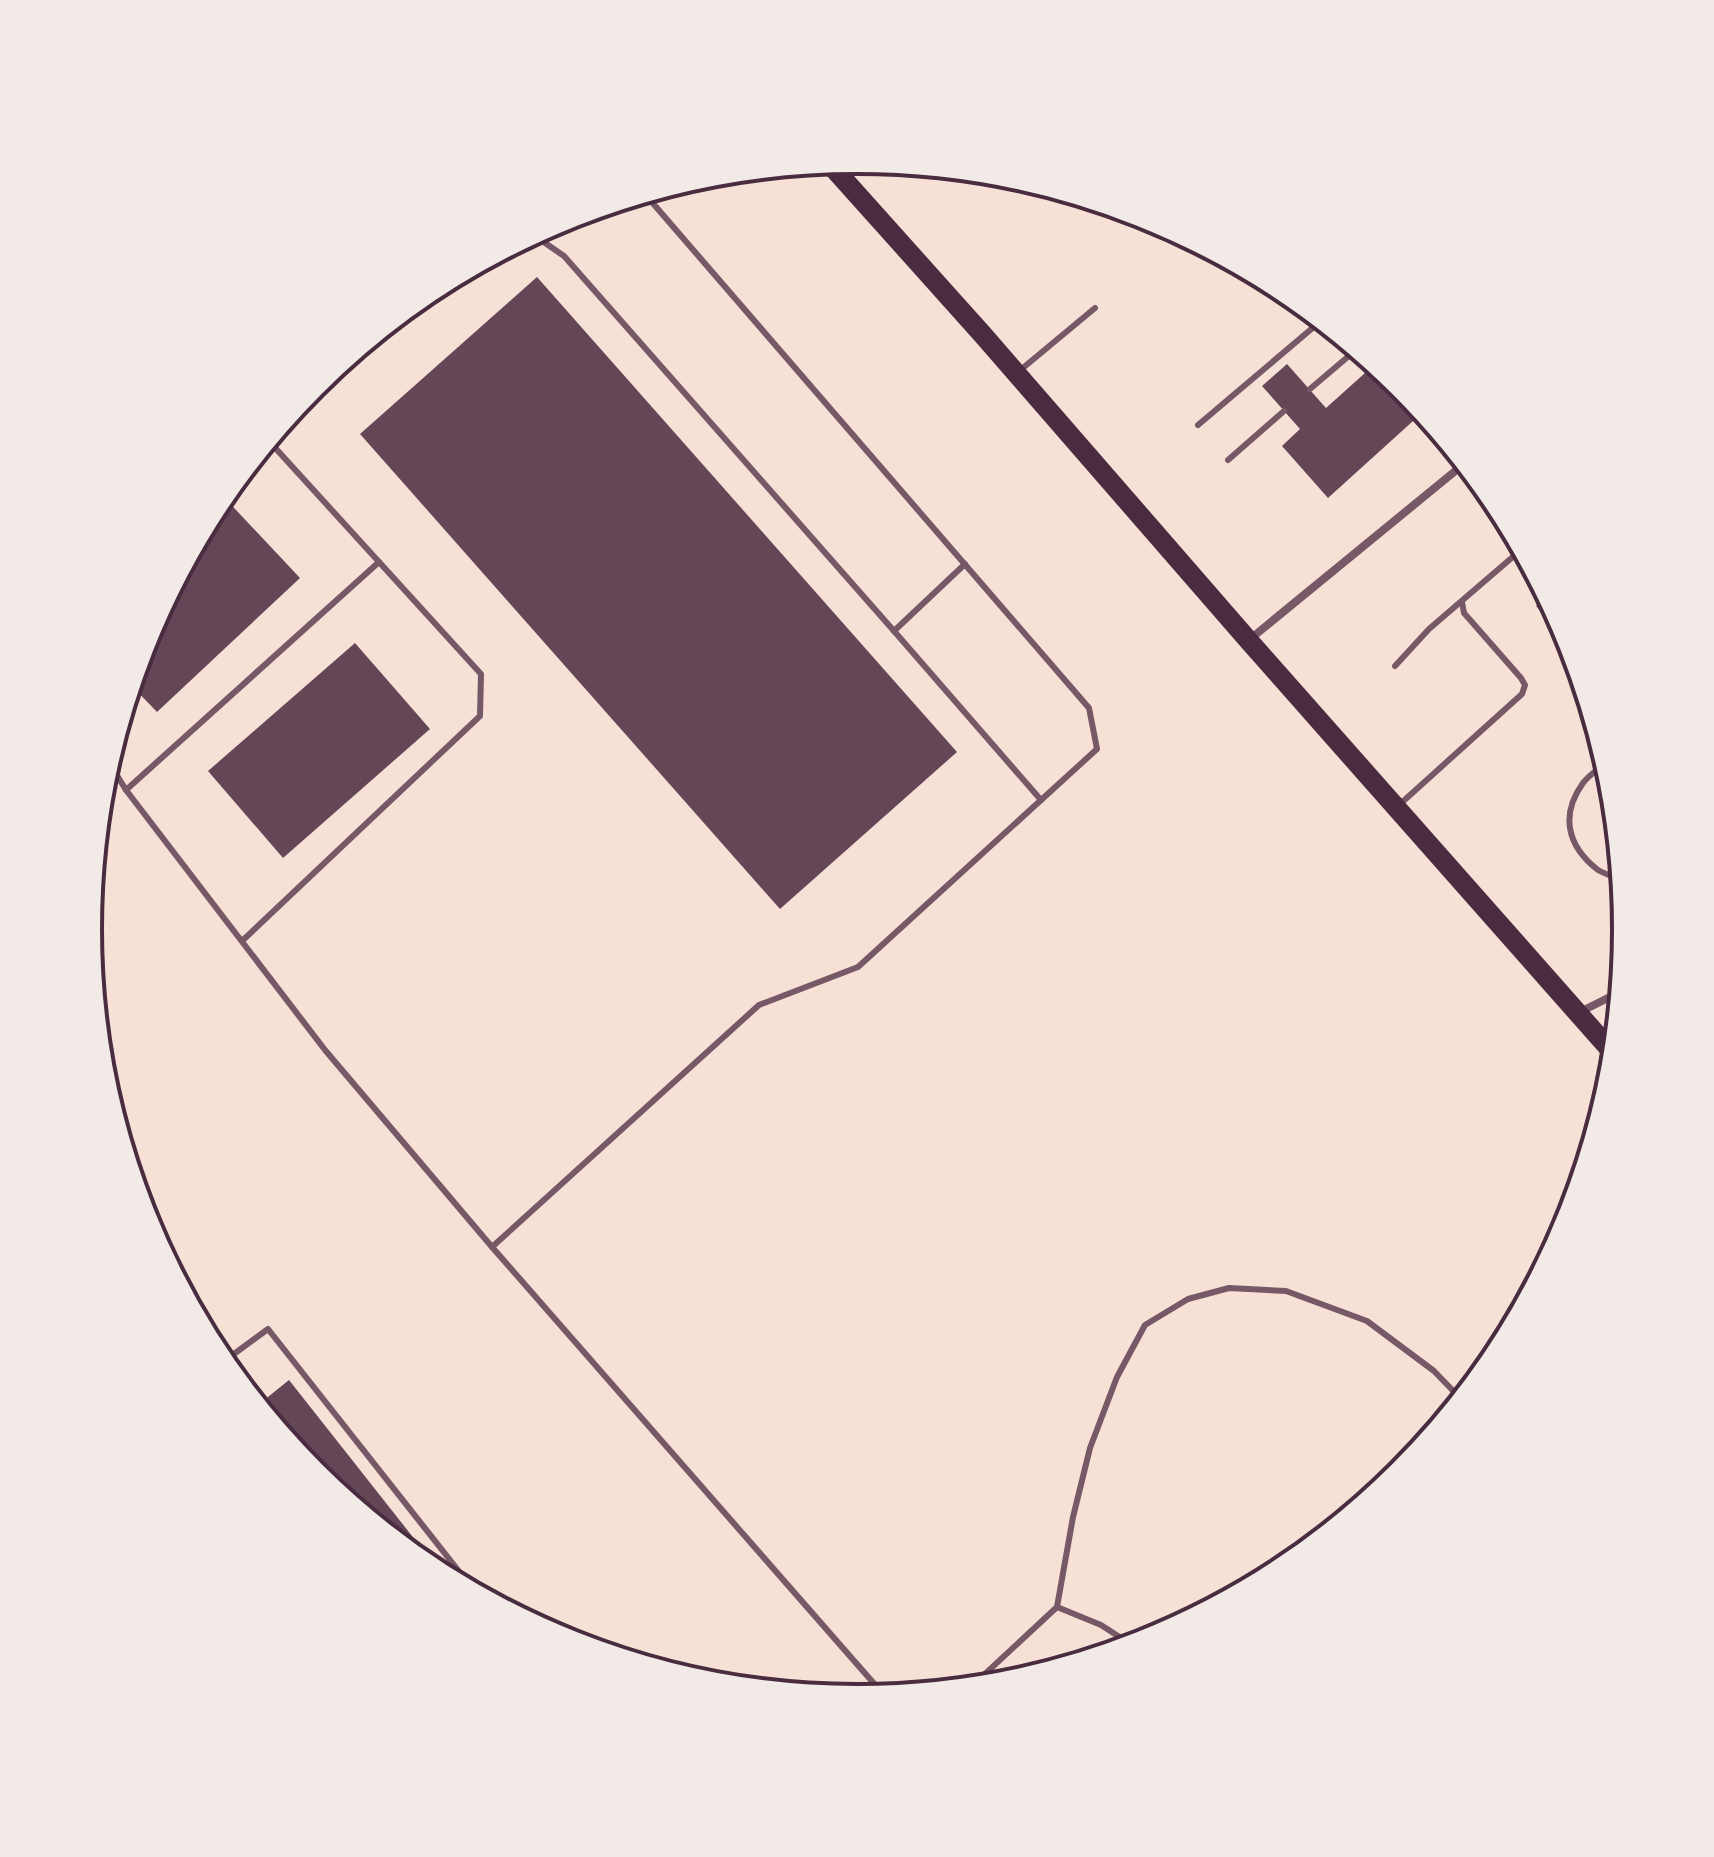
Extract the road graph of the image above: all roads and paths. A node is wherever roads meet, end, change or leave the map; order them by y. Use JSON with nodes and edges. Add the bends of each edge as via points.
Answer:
{"nodes":[{"id":1,"x":839,"y":174,"type":"edge"},
{"id":2,"x":652,"y":202,"type":"edge"},
{"id":3,"x":543,"y":242,"type":"edge"},
{"id":4,"x":1095,"y":308,"type":"dead end"},
{"id":5,"x":1313,"y":327,"type":"edge"},
{"id":6,"x":1349,"y":356,"type":"edge"},
{"id":7,"x":1016,"y":374,"type":"junction"},
{"id":8,"x":1310,"y":389,"type":"dead end"},
{"id":9,"x":1284,"y":411,"type":"dead end"},
{"id":10,"x":1198,"y":425,"type":"dead end"},
{"id":11,"x":275,"y":448,"type":"edge"},
{"id":12,"x":1228,"y":460,"type":"dead end"},
{"id":13,"x":1457,"y":470,"type":"edge"},
{"id":14,"x":1514,"y":556,"type":"edge"},
{"id":15,"x":379,"y":562,"type":"junction"},
{"id":16,"x":965,"y":564,"type":"junction"},
{"id":17,"x":1462,"y":602,"type":"junction"},
{"id":18,"x":894,"y":631,"type":"junction"},
{"id":19,"x":1249,"y":641,"type":"junction"},
{"id":20,"x":1395,"y":666,"type":"dead end"},
{"id":21,"x":1595,"y":772,"type":"edge"},
{"id":22,"x":118,"y":777,"type":"edge"},
{"id":23,"x":126,"y":790,"type":"junction"},
{"id":24,"x":1041,"y":800,"type":"junction"},
{"id":25,"x":1397,"y":808,"type":"junction"},
{"id":26,"x":1610,"y":875,"type":"edge"},
{"id":27,"x":242,"y":941,"type":"junction"},
{"id":28,"x":1608,"y":998,"type":"edge"},
{"id":29,"x":1578,"y":1013,"type":"junction"},
{"id":30,"x":1603,"y":1042,"type":"edge"},
{"id":31,"x":492,"y":1247,"type":"junction"},
{"id":32,"x":234,"y":1354,"type":"edge"},
{"id":33,"x":1454,"y":1390,"type":"edge"},
{"id":34,"x":456,"y":1567,"type":"edge"},
{"id":35,"x":1057,"y":1607,"type":"junction"},
{"id":36,"x":1118,"y":1636,"type":"edge"},
{"id":37,"x":987,"y":1672,"type":"edge"},
{"id":38,"x":874,"y":1683,"type":"edge"}],
"edges":[{"from":1,"to":7,"type":"main road"},
{"from":2,"to":16,"type":"lane"},
{"from":3,"to":18,"type":"lane","via":[[564,256]]},
{"from":4,"to":7,"type":"lane"},
{"from":5,"to":10,"type":"lane"},
{"from":6,"to":8,"type":"lane"},
{"from":7,"to":19,"type":"main road"},
{"from":9,"to":12,"type":"lane"},
{"from":11,"to":15,"type":"lane"},
{"from":13,"to":19,"type":"street"},
{"from":14,"to":17,"type":"lane"},
{"from":15,"to":23,"type":"lane"},
{"from":15,"to":27,"type":"lane","via":[[481,674],[480,716]]},
{"from":16,"to":18,"type":"lane"},
{"from":16,"to":24,"type":"lane","via":[[1089,708],[1097,749]]},
{"from":17,"to":20,"type":"lane"},
{"from":17,"to":25,"type":"lane","via":[[1464,613],[1525,685],[1522,694]]},
{"from":18,"to":24,"type":"lane"},
{"from":19,"to":25,"type":"main road"},
{"from":21,"to":26,"type":"lane","via":[[1571,803],[1568,822],[1575,846]]},
{"from":22,"to":23,"type":"lane"},
{"from":23,"to":27,"type":"lane"},
{"from":24,"to":31,"type":"lane","via":[[858,967],[759,1005]]},
{"from":25,"to":29,"type":"main road"},
{"from":27,"to":31,"type":"lane","via":[[325,1050]]},
{"from":28,"to":29,"type":"street"},
{"from":29,"to":30,"type":"main road"},
{"from":31,"to":38,"type":"lane"},
{"from":32,"to":34,"type":"lane","via":[[268,1329]]},
{"from":33,"to":35,"type":"lane","via":[[1367,1321],[1286,1291],[1229,1288],[1188,1299],[1145,1325],[1117,1377],[1090,1448]]},
{"from":35,"to":36,"type":"lane"},
{"from":35,"to":37,"type":"lane"}]}
